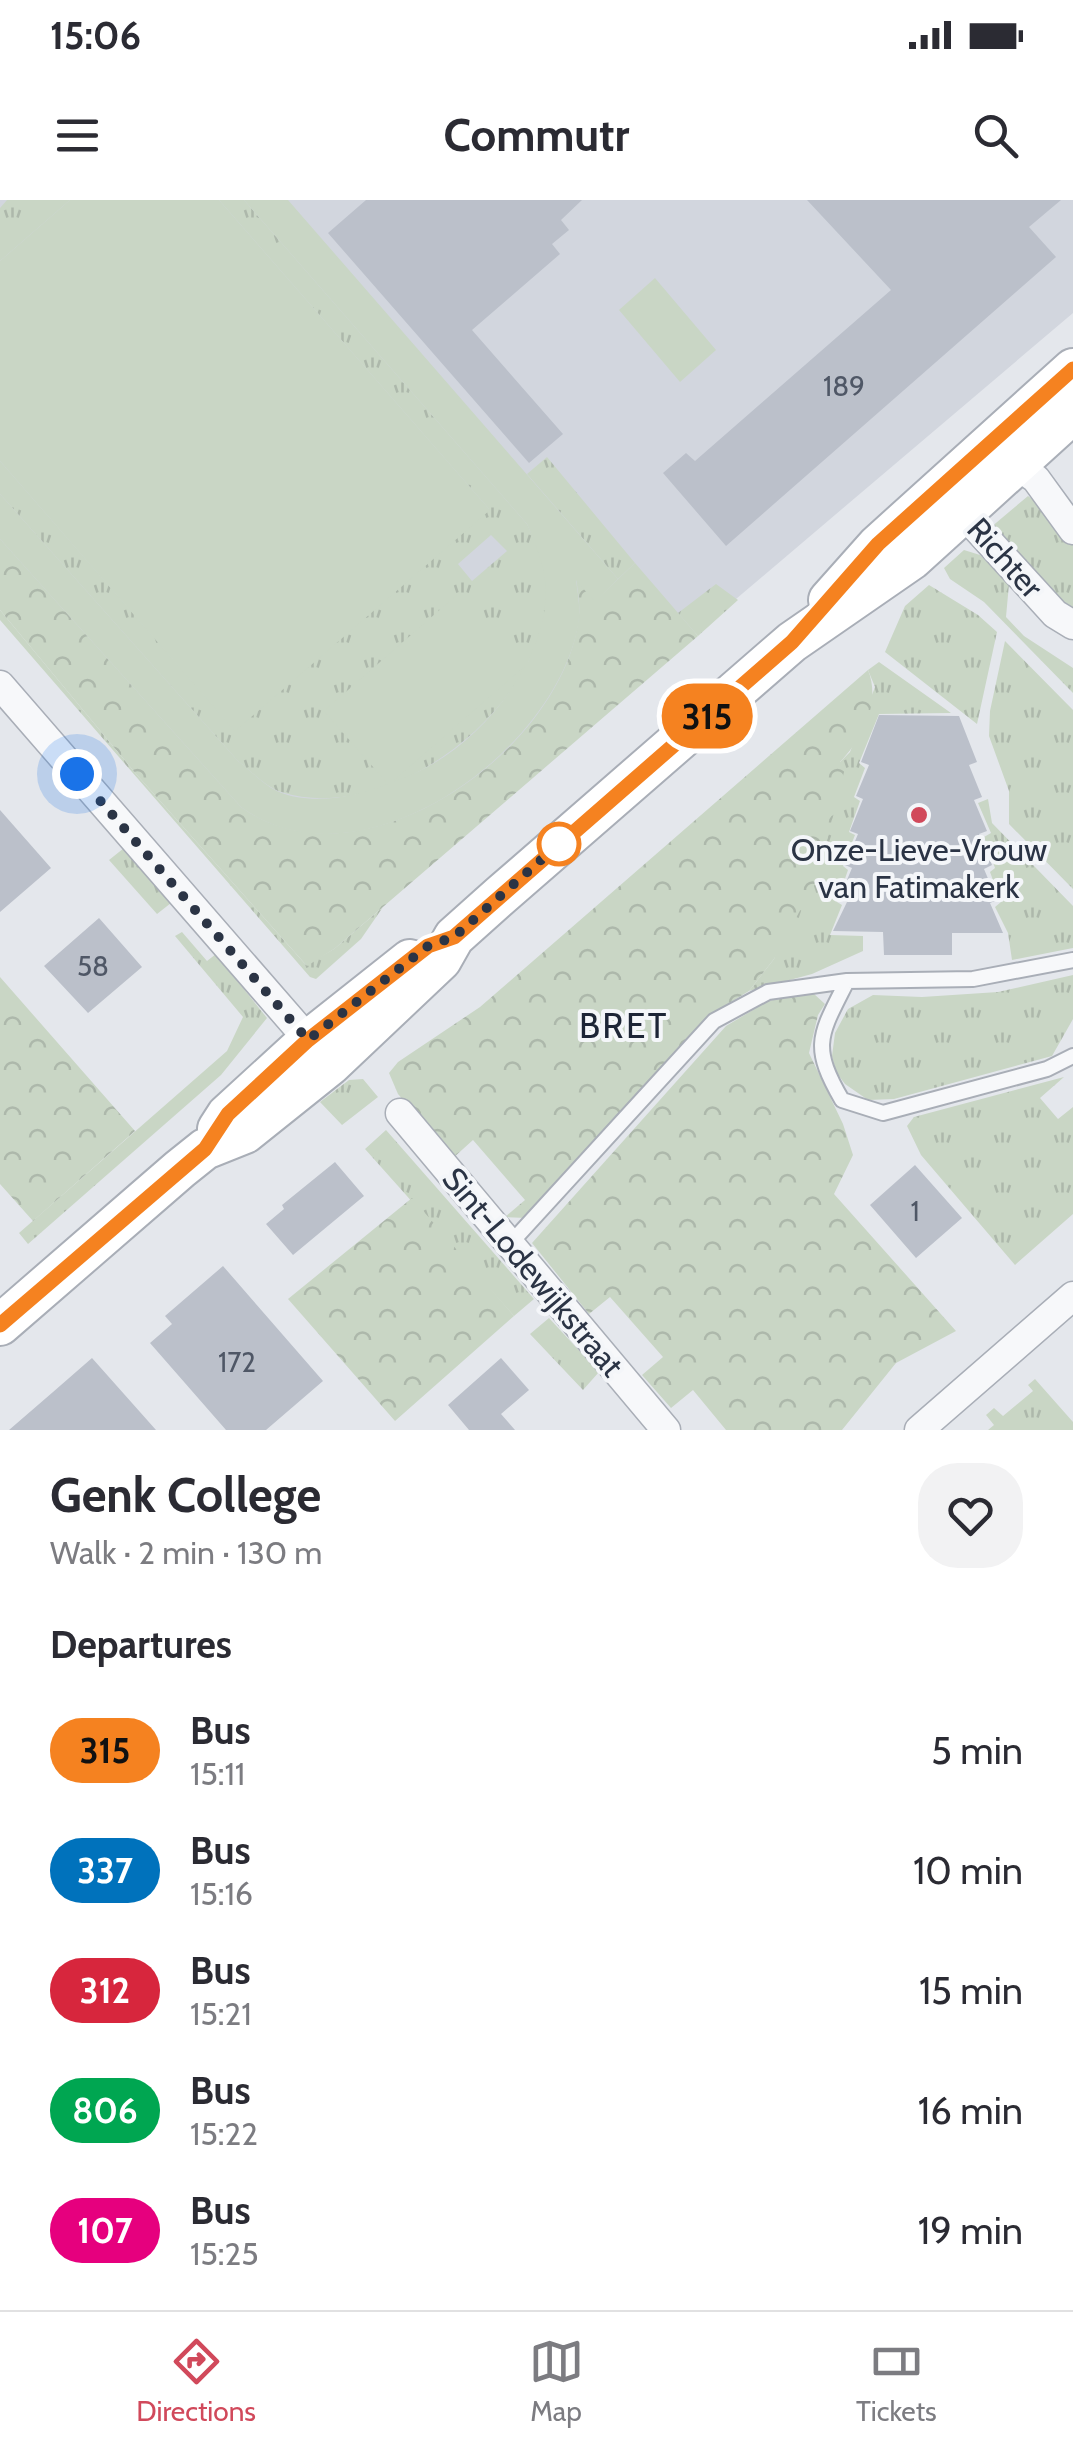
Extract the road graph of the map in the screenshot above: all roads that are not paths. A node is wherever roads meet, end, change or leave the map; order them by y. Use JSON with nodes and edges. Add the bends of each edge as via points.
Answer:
{"nodes":[{"id":1,"x":1073,"y":369,"type":"edge"},
{"id":2,"x":1073,"y":414,"type":"edge"},
{"id":3,"x":1003,"y":455,"type":"junction"},
{"id":4,"x":952,"y":500,"type":"junction"},
{"id":5,"x":1073,"y":530,"type":"edge"},
{"id":6,"x":1073,"y":625,"type":"edge"},
{"id":7,"x":0,"y":685,"type":"edge"},
{"id":8,"x":1073,"y":960,"type":"edge"},
{"id":9,"x":847,"y":982,"type":"junction"},
{"id":10,"x":319,"y":1052,"type":"junction"},
{"id":11,"x":1073,"y":1057,"type":"edge"},
{"id":12,"x":400,"y":1113,"type":"dead end"},
{"id":13,"x":508,"y":1245,"type":"junction"},
{"id":14,"x":1073,"y":1296,"type":"edge"},
{"id":15,"x":0,"y":1325,"type":"edge"},
{"id":16,"x":666,"y":1430,"type":"edge"},
{"id":17,"x":920,"y":1430,"type":"edge"}],
"edges":[{"from":1,"to":3,"type":"main road"},
{"from":2,"to":3,"type":"main road"},
{"from":3,"to":4,"type":"main road"},
{"from":3,"to":5,"type":"street","via":[[1036,478]]},
{"from":4,"to":6,"type":"street","name":"Richter","via":[[1055,614]]},
{"from":4,"to":10,"type":"main road","via":[[878,544],[792,642],[454,937],[440,960]]},
{"from":7,"to":10,"type":"street"},
{"from":8,"to":9,"type":"lane","via":[[973,979]]},
{"from":9,"to":11,"type":"lane","via":[[819,1045],[824,1070],[842,1100],[882,1113]]},
{"from":9,"to":13,"type":"lane","via":[[768,992],[714,1021]]},
{"from":10,"to":15,"type":"main road","via":[[244,1133],[205,1149]]},
{"from":12,"to":13,"type":"street","name":"Sint-Lodewijkstraat"},
{"from":13,"to":16,"type":"street","name":"Sint-Lodewijkstraat"},
{"from":14,"to":17,"type":"street"}]}
